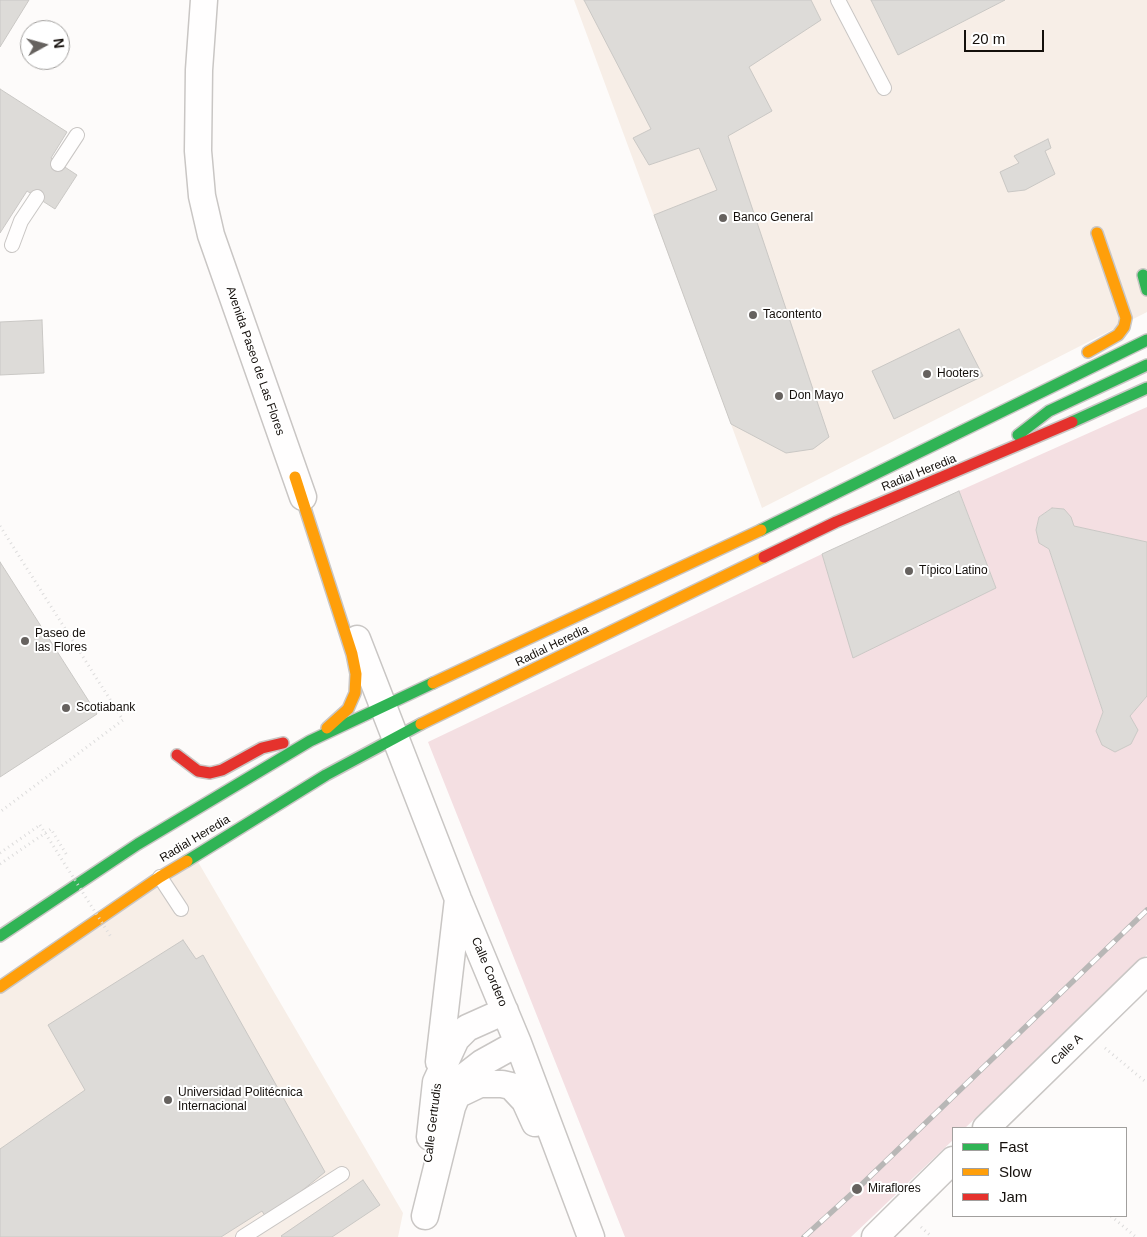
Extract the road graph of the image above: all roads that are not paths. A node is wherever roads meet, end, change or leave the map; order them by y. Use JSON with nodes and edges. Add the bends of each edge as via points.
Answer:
{"nodes":[{"id":1,"x":204,"y":0,"type":"edge"},
{"id":2,"x":838,"y":0,"type":"edge"},
{"id":3,"x":884,"y":88,"type":"dead end"},
{"id":4,"x":77,"y":135,"type":"dead end"},
{"id":5,"x":58,"y":164,"type":"dead end"},
{"id":6,"x":37,"y":197,"type":"dead end"},
{"id":7,"x":1097,"y":233,"type":"dead end"},
{"id":8,"x":12,"y":245,"type":"dead end"},
{"id":9,"x":1145,"y":277,"type":"edge"},
{"id":10,"x":1147,"y":290,"type":"edge"},
{"id":11,"x":1147,"y":340,"type":"edge"},
{"id":12,"x":1081,"y":357,"type":"dead end"},
{"id":13,"x":1147,"y":365,"type":"edge"},
{"id":14,"x":1060,"y":370,"type":"dead end"},
{"id":15,"x":1147,"y":388,"type":"edge"},
{"id":16,"x":1006,"y":410,"type":"junction"},
{"id":17,"x":981,"y":462,"type":"junction"},
{"id":18,"x":295,"y":477,"type":"junction"},
{"id":19,"x":386,"y":723,"type":"junction"},
{"id":20,"x":310,"y":742,"type":"junction"},
{"id":21,"x":207,"y":798,"type":"junction"},
{"id":22,"x":160,"y":877,"type":"junction"},
{"id":23,"x":458,"y":899,"type":"junction"},
{"id":24,"x":180,"y":909,"type":"dead end"},
{"id":25,"x":0,"y":936,"type":"edge"},
{"id":26,"x":44,"y":956,"type":"junction"},
{"id":27,"x":1147,"y":972,"type":"edge"},
{"id":28,"x":0,"y":980,"type":"edge"},
{"id":29,"x":0,"y":987,"type":"edge"},
{"id":30,"x":505,"y":1011,"type":"junction"},
{"id":31,"x":518,"y":1043,"type":"junction"},
{"id":32,"x":436,"y":1082,"type":"junction"},
{"id":33,"x":987,"y":1127,"type":"edge"},
{"id":34,"x":428,"y":1151,"type":"junction"},
{"id":35,"x":952,"y":1161,"type":"edge"},
{"id":36,"x":342,"y":1174,"type":"dead end"},
{"id":37,"x":423,"y":1226,"type":"edge"},
{"id":38,"x":242,"y":1237,"type":"edge"},
{"id":39,"x":587,"y":1237,"type":"edge"},
{"id":40,"x":591,"y":1237,"type":"edge"},
{"id":41,"x":875,"y":1237,"type":"edge"}],
"edges":[{"from":1,"to":18,"type":"street","name":"Avenida Paseo de Las Flores","via":[[198,150],[202,196],[211,235]]},
{"from":2,"to":3,"type":"lane"},
{"from":4,"to":5,"type":"lane"},
{"from":6,"to":8,"type":"lane","via":[[21,221]]},
{"from":7,"to":12,"type":"main road","via":[[1126,318],[1118,335]]},
{"from":9,"to":10,"type":"main road"},
{"from":11,"to":16,"type":"main road","name":"Radial Heredia"},
{"from":13,"to":17,"type":"main road","via":[[1049,411]]},
{"from":14,"to":16,"type":"main road"},
{"from":15,"to":17,"type":"main road","name":"Radial Heredia"},
{"from":16,"to":19,"type":"main road","name":"Radial Heredia"},
{"from":17,"to":19,"type":"main road","name":"Radial Heredia","via":[[899,494]]},
{"from":18,"to":19,"type":"street","name":"Avenida Paseo de Las Flores"},
{"from":18,"to":20,"type":"main road","via":[[356,674],[355,693],[348,709]]},
{"from":19,"to":20,"type":"main road","name":"Radial Heredia"},
{"from":19,"to":22,"type":"main road","name":"Radial Heredia","via":[[326,775]]},
{"from":19,"to":23,"type":"street","name":"Calle Cordero"},
{"from":20,"to":21,"type":"main road","name":"Radial Heredia"},
{"from":20,"to":21,"type":"main road","via":[[278,743],[210,773],[198,771],[177,755]]},
{"from":21,"to":25,"type":"main road","name":"Radial Heredia"},
{"from":22,"to":24,"type":"lane"},
{"from":22,"to":26,"type":"main road","name":"Radial Heredia"},
{"from":23,"to":30,"type":"street","name":"Calle Cordero"},
{"from":23,"to":32,"type":"street"},
{"from":26,"to":28,"type":"main road"},
{"from":26,"to":29,"type":"main road","name":"Radial Heredia"},
{"from":27,"to":33,"type":"street","name":"Calle A"},
{"from":30,"to":31,"type":"street","name":"Calle Cordero"},
{"from":30,"to":32,"type":"street","name":"Calle Gertrudis","via":[[467,1028],[456,1040]]},
{"from":31,"to":34,"type":"street","via":[[452,1085],[446,1094]]},
{"from":31,"to":40,"type":"street","name":"Calle Cordero"},
{"from":32,"to":34,"type":"street","name":"Calle Gertrudis"},
{"from":34,"to":37,"type":"street","name":"Calle Gertrudis"},
{"from":35,"to":41,"type":"street"},
{"from":36,"to":38,"type":"lane"},
{"from":37,"to":39,"type":"street","via":[[457,1095],[480,1084],[502,1084],[511,1086],[525,1101]]}]}
